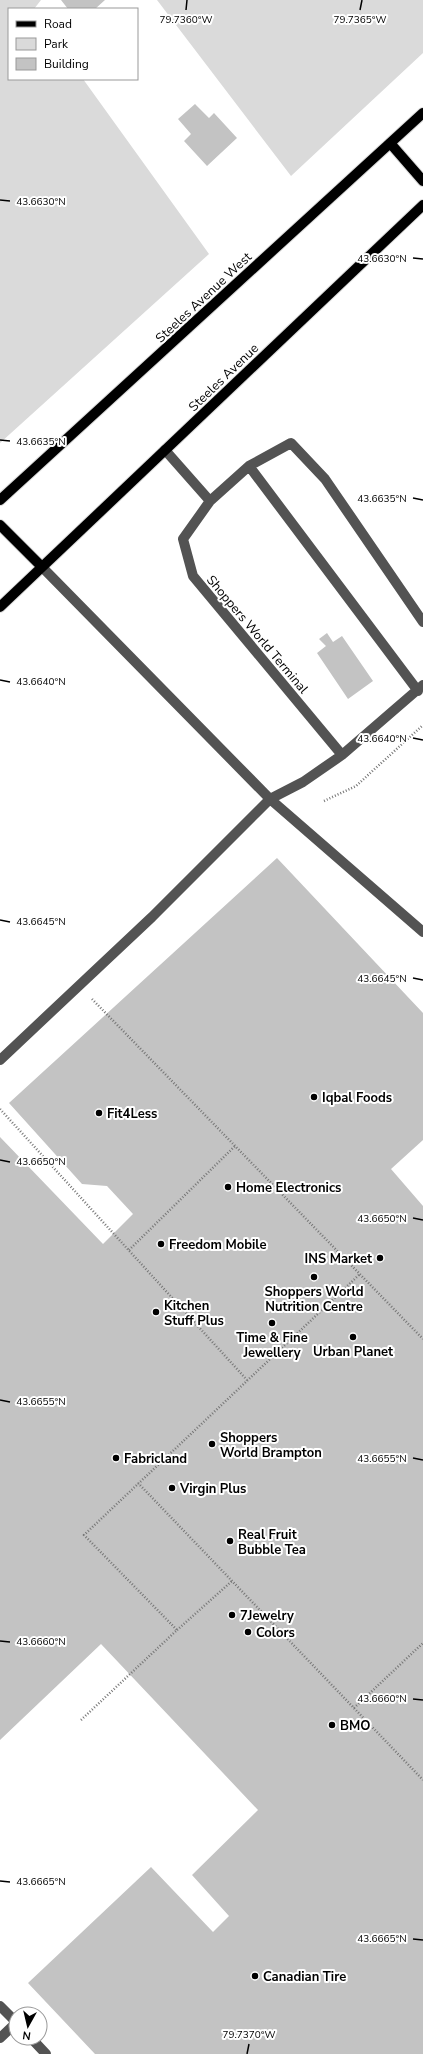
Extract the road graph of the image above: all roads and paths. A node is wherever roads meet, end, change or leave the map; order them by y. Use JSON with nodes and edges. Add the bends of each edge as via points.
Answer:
{"nodes":[{"id":1,"x":423,"y":113,"type":"edge"},
{"id":2,"x":390,"y":143,"type":"junction"},
{"id":3,"x":423,"y":181,"type":"edge"},
{"id":4,"x":423,"y":205,"type":"edge"},
{"id":5,"x":165,"y":450,"type":"junction"},
{"id":6,"x":249,"y":466,"type":"junction"},
{"id":7,"x":0,"y":500,"type":"edge"},
{"id":8,"x":210,"y":501,"type":"junction"},
{"id":9,"x":0,"y":525,"type":"edge"},
{"id":10,"x":42,"y":567,"type":"junction"},
{"id":11,"x":0,"y":607,"type":"edge"},
{"id":12,"x":423,"y":622,"type":"edge"},
{"id":13,"x":421,"y":688,"type":"edge"},
{"id":14,"x":423,"y":725,"type":"edge"},
{"id":15,"x":342,"y":755,"type":"junction"},
{"id":16,"x":270,"y":799,"type":"junction"},
{"id":17,"x":324,"y":801,"type":"dead end"},
{"id":18,"x":423,"y":932,"type":"edge"},
{"id":19,"x":79,"y":986,"type":"junction"},
{"id":20,"x":0,"y":1060,"type":"edge"},
{"id":21,"x":0,"y":1109,"type":"edge"},
{"id":22,"x":235,"y":1146,"type":"junction"},
{"id":23,"x":128,"y":1250,"type":"junction"},
{"id":24,"x":360,"y":1274,"type":"junction"},
{"id":25,"x":423,"y":1339,"type":"edge"},
{"id":26,"x":247,"y":1380,"type":"junction"},
{"id":27,"x":138,"y":1483,"type":"junction"},
{"id":28,"x":232,"y":1581,"type":"junction"},
{"id":29,"x":177,"y":1630,"type":"junction"},
{"id":30,"x":423,"y":1644,"type":"edge"},
{"id":31,"x":354,"y":1708,"type":"junction"},
{"id":32,"x":81,"y":1720,"type":"dead end"},
{"id":33,"x":423,"y":1780,"type":"edge"},
{"id":34,"x":0,"y":2007,"type":"edge"},
{"id":35,"x":8,"y":2015,"type":"edge"},
{"id":36,"x":8,"y":2030,"type":"edge"},
{"id":37,"x":0,"y":2038,"type":"edge"},
{"id":38,"x":38,"y":2046,"type":"edge"},
{"id":39,"x":46,"y":2054,"type":"edge"}],
"edges":[{"from":1,"to":2,"type":"main road","name":"Steeles Avenue West"},
{"from":2,"to":3,"type":"main road"},
{"from":2,"to":7,"type":"main road","name":"Steeles Avenue West"},
{"from":4,"to":5,"type":"main road","name":"Steeles Avenue"},
{"from":5,"to":8,"type":"lane"},
{"from":5,"to":10,"type":"main road","name":"Steeles Avenue"},
{"from":6,"to":8,"type":"lane","name":"Shoppers World Terminal"},
{"from":6,"to":12,"type":"lane","name":"Shoppers World Terminal","via":[[291,442],[325,479]]},
{"from":6,"to":13,"type":"lane"},
{"from":8,"to":15,"type":"lane","name":"Shoppers World Terminal","via":[[183,539],[193,576]]},
{"from":9,"to":10,"type":"main road"},
{"from":10,"to":11,"type":"main road"},
{"from":10,"to":16,"type":"lane"},
{"from":13,"to":15,"type":"lane"},
{"from":14,"to":17,"type":"path","via":[[356,786]]},
{"from":15,"to":16,"type":"lane","via":[[303,782]]},
{"from":16,"to":18,"type":"lane"},
{"from":16,"to":19,"type":"lane"},
{"from":19,"to":20,"type":"lane"},
{"from":19,"to":22,"type":"path"},
{"from":21,"to":23,"type":"path"},
{"from":22,"to":23,"type":"path"},
{"from":22,"to":24,"type":"path"},
{"from":23,"to":26,"type":"path"},
{"from":24,"to":25,"type":"path"},
{"from":24,"to":26,"type":"path"},
{"from":26,"to":27,"type":"path"},
{"from":27,"to":28,"type":"path"},
{"from":27,"to":29,"type":"path","via":[[84,1535]]},
{"from":28,"to":29,"type":"path"},
{"from":28,"to":31,"type":"path"},
{"from":29,"to":32,"type":"path"},
{"from":30,"to":31,"type":"path"},
{"from":31,"to":33,"type":"path"},
{"from":34,"to":35,"type":"lane"},
{"from":36,"to":37,"type":"lane"},
{"from":38,"to":39,"type":"lane"}]}
